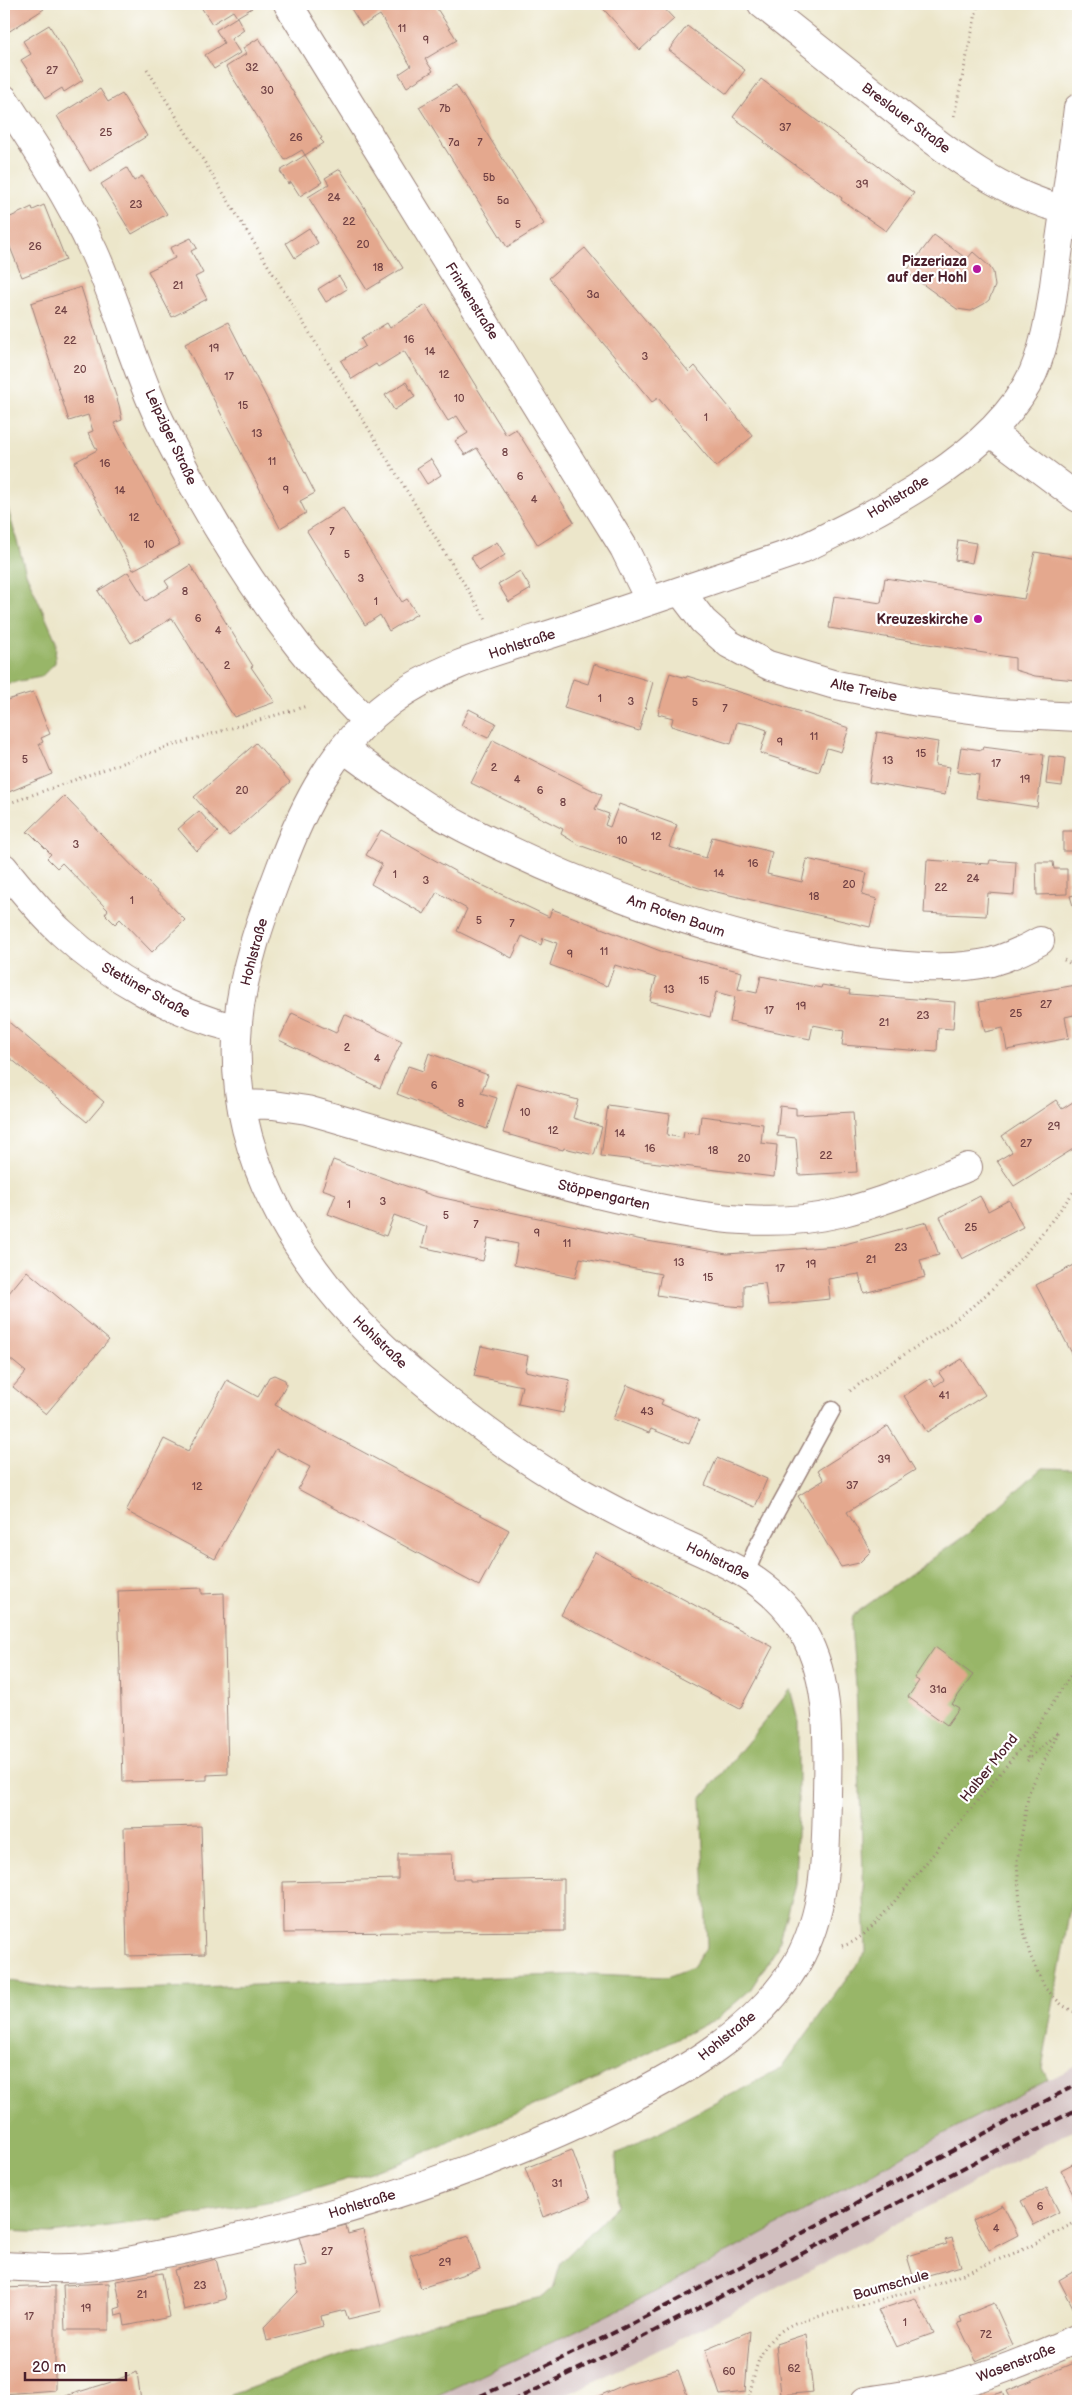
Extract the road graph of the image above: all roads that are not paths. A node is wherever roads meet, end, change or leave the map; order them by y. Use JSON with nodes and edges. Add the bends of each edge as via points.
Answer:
{"nodes":[{"id":1,"x":288,"y":4,"type":"edge"},
{"id":2,"x":762,"y":4,"type":"edge"},
{"id":3,"x":4,"y":99,"type":"edge"},
{"id":4,"x":1078,"y":108,"type":"edge"},
{"id":5,"x":1071,"y":211,"type":"edge"},
{"id":6,"x":990,"y":432,"type":"junction"},
{"id":7,"x":1078,"y":498,"type":"edge"},
{"id":8,"x":680,"y":591,"type":"junction"},
{"id":9,"x":650,"y":601,"type":"junction"},
{"id":10,"x":1078,"y":717,"type":"edge"},
{"id":11,"x":367,"y":722,"type":"junction"},
{"id":12,"x":343,"y":748,"type":"junction"},
{"id":13,"x":4,"y":868,"type":"edge"},
{"id":14,"x":1040,"y":941,"type":"dead end"},
{"id":15,"x":237,"y":1030,"type":"junction"},
{"id":16,"x":241,"y":1104,"type":"junction"},
{"id":17,"x":968,"y":1167,"type":"dead end"},
{"id":18,"x":832,"y":1410,"type":"road end"},
{"id":19,"x":746,"y":1573,"type":"junction"},
{"id":20,"x":4,"y":2266,"type":"edge"},
{"id":21,"x":1078,"y":2338,"type":"edge"},
{"id":22,"x":865,"y":2401,"type":"edge"}],
"edges":[{"from":1,"to":9,"type":"street","name":"Frinkenstraße","via":[[624,548]]},
{"from":2,"to":5,"type":"street","name":"Breslauer Straße","via":[[946,149],[986,176],[1020,194]]},
{"from":3,"to":11,"type":"street","name":"Leipziger Straße","via":[[44,160],[94,253],[160,420],[191,481],[261,597],[297,645]]},
{"from":4,"to":5,"type":"street","name":"Hohlstraße"},
{"from":5,"to":6,"type":"street","name":"Hohlstraße","via":[[1043,344],[1032,373],[1015,402]]},
{"from":6,"to":7,"type":"street"},
{"from":6,"to":8,"type":"street","name":"Hohlstraße","via":[[954,462],[848,527],[798,551]]},
{"from":8,"to":9,"type":"street","name":"Hohlstraße"},
{"from":8,"to":10,"type":"street","name":"Alte Treibe","via":[[704,621],[729,644],[768,664],[832,684],[918,702],[999,714]]},
{"from":9,"to":11,"type":"street","name":"Hohlstraße","via":[[426,679],[392,700]]},
{"from":11,"to":12,"type":"street","name":"Hohlstraße"},
{"from":12,"to":14,"type":"street","name":"Am Roten Baum","via":[[400,790],[465,828],[599,889],[726,933],[817,954],[894,966],[952,967],[990,962]]},
{"from":12,"to":15,"type":"street","name":"Hohlstraße","via":[[318,784],[291,839],[251,951]]},
{"from":13,"to":15,"type":"street","name":"Stettiner Straße","via":[[62,933],[107,969],[166,1004],[204,1021]]},
{"from":15,"to":16,"type":"street","name":"Hohlstraße"},
{"from":16,"to":17,"type":"street","name":"Stöppengarten","via":[[273,1104],[306,1110],[540,1180],[692,1216],[737,1220],[839,1213],[905,1193]]},
{"from":16,"to":19,"type":"street","name":"Hohlstraße","via":[[252,1154],[277,1214],[302,1255],[356,1320],[410,1370],[495,1436],[561,1480],[647,1527]]},
{"from":18,"to":19,"type":"lane"},
{"from":19,"to":20,"type":"street","name":"Hohlstraße","via":[[772,1592],[797,1621],[810,1645],[821,1680],[828,1738],[824,1876],[816,1919],[797,1962],[775,1994],[741,2028],[693,2064],[569,2129],[454,2174],[359,2206],[233,2240],[100,2266]]},
{"from":21,"to":22,"type":"street","name":"Wasenstraße","via":[[1024,2362],[966,2382]]}]}
